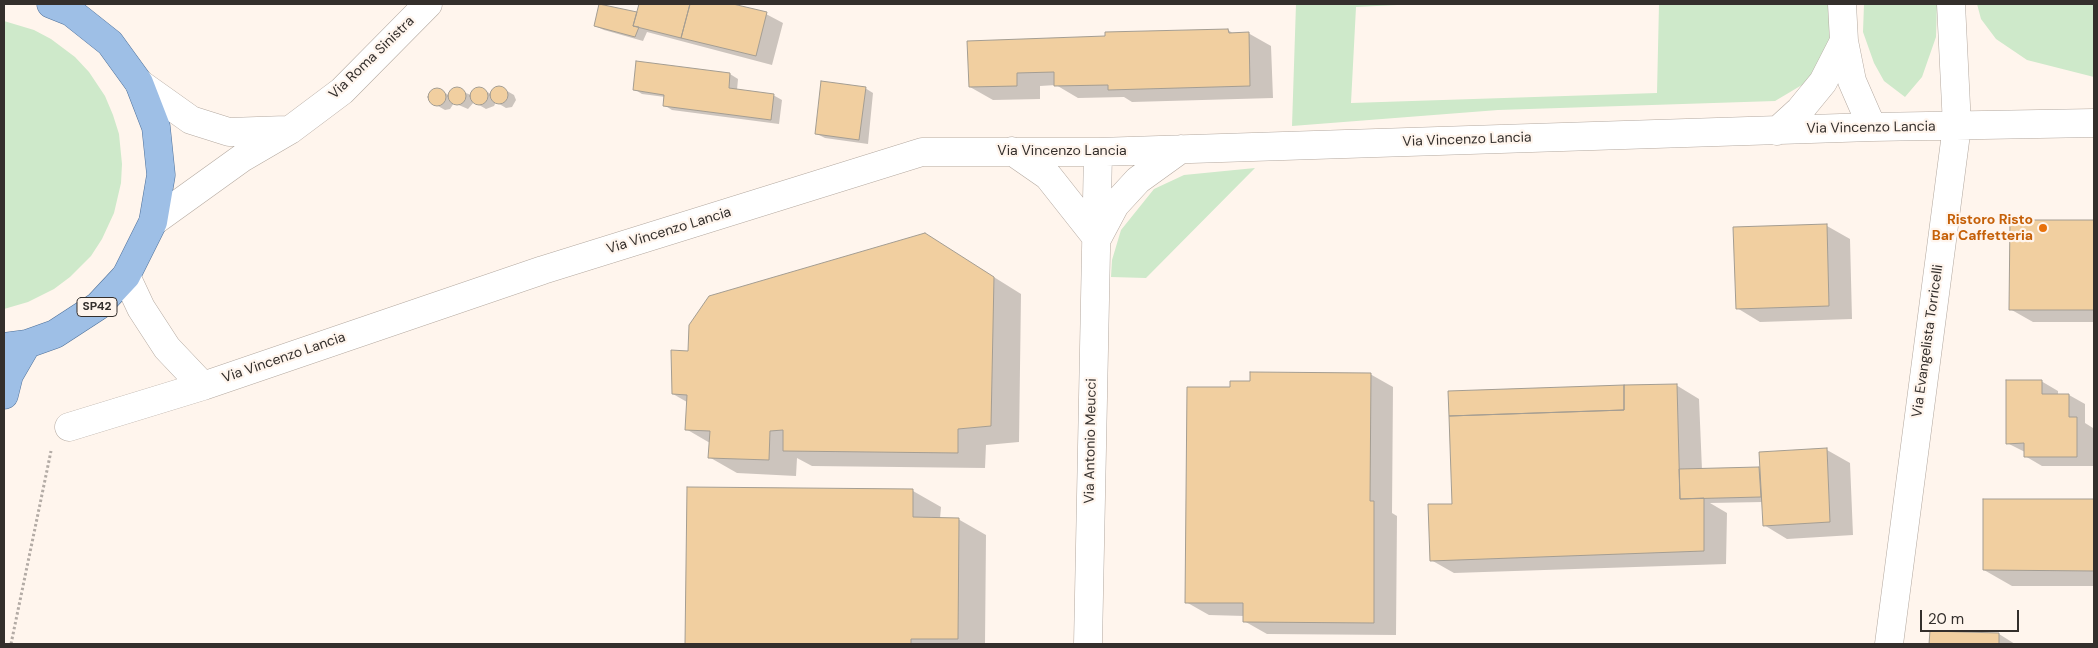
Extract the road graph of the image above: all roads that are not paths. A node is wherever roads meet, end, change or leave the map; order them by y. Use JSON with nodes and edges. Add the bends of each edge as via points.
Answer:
{"nodes":[{"id":1,"x":52,"y":4,"type":"edge"},
{"id":2,"x":428,"y":4,"type":"edge"},
{"id":3,"x":1842,"y":4,"type":"edge"},
{"id":4,"x":1952,"y":5,"type":"edge"},
{"id":5,"x":1844,"y":41,"type":"junction"},
{"id":6,"x":139,"y":83,"type":"junction"},
{"id":7,"x":2094,"y":123,"type":"edge"},
{"id":8,"x":1957,"y":126,"type":"junction"},
{"id":9,"x":1872,"y":127,"type":"junction"},
{"id":10,"x":290,"y":130,"type":"junction"},
{"id":11,"x":1777,"y":130,"type":"junction"},
{"id":12,"x":1181,"y":149,"type":"junction"},
{"id":13,"x":1012,"y":152,"type":"junction"},
{"id":14,"x":1098,"y":152,"type":"junction"},
{"id":15,"x":153,"y":222,"type":"junction"},
{"id":16,"x":1097,"y":238,"type":"junction"},
{"id":17,"x":126,"y":276,"type":"junction"},
{"id":18,"x":15,"y":346,"type":"edge"},
{"id":19,"x":203,"y":386,"type":"junction"},
{"id":20,"x":4,"y":395,"type":"edge"},
{"id":21,"x":69,"y":427,"type":"road end"},
{"id":22,"x":1088,"y":644,"type":"edge"},
{"id":23,"x":1889,"y":644,"type":"edge"}],
"edges":[{"from":1,"to":6,"type":"main road","name":"Via Roma Sinistra","number":"SP42","via":[[71,12],[110,43]]},
{"from":2,"to":10,"type":"street","name":"Via Roma Sinistra","number":"SP42","via":[[342,91]]},
{"from":3,"to":5,"type":"street"},
{"from":4,"to":8,"type":"street","name":"Via Evangelista Torricelli"},
{"from":5,"to":9,"type":"street","via":[[1852,81]]},
{"from":5,"to":11,"type":"street","via":[[1823,82],[1800,110]]},
{"from":6,"to":10,"type":"street","name":"Via Roma Sinistra","number":"SP42","via":[[191,120],[229,132]]},
{"from":6,"to":15,"type":"main road","name":"Via Roma Sinistra","number":"SP42","via":[[156,127],[161,175]]},
{"from":7,"to":8,"type":"street","name":"Via Vincenzo Lancia"},
{"from":8,"to":9,"type":"street","name":"Via Vincenzo Lancia"},
{"from":8,"to":23,"type":"street","name":"Via Evangelista Torricelli"},
{"from":9,"to":11,"type":"street","name":"Via Vincenzo Lancia"},
{"from":10,"to":15,"type":"street","name":"Via Roma Sinistra","number":"SP42","via":[[242,158]]},
{"from":11,"to":12,"type":"street","name":"Via Vincenzo Lancia"},
{"from":12,"to":14,"type":"street","name":"Via Vincenzo Lancia"},
{"from":12,"to":16,"type":"street","name":"Via Antonio Meucci","via":[[1138,180],[1115,205]]},
{"from":13,"to":14,"type":"street","name":"Via Vincenzo Lancia"},
{"from":13,"to":16,"type":"street","via":[[1048,176]]},
{"from":13,"to":19,"type":"street","name":"Via Vincenzo Lancia","via":[[922,152],[543,270]]},
{"from":14,"to":16,"type":"street","name":"Via Antonio Meucci"},
{"from":15,"to":17,"type":"main road","name":"Via Roma Sinistra","number":"SP42"},
{"from":16,"to":22,"type":"street","name":"Via Antonio Meucci"},
{"from":17,"to":18,"type":"main road","name":"Via Roma Sinistra","number":"SP42","via":[[98,306],[55,334]]},
{"from":17,"to":19,"type":"street","name":"Via Vincenzo Lancia","via":[[141,308],[167,348]]},
{"from":18,"to":20,"type":"main road"},
{"from":19,"to":21,"type":"street","name":"Via Vincenzo Lancia"}]}
